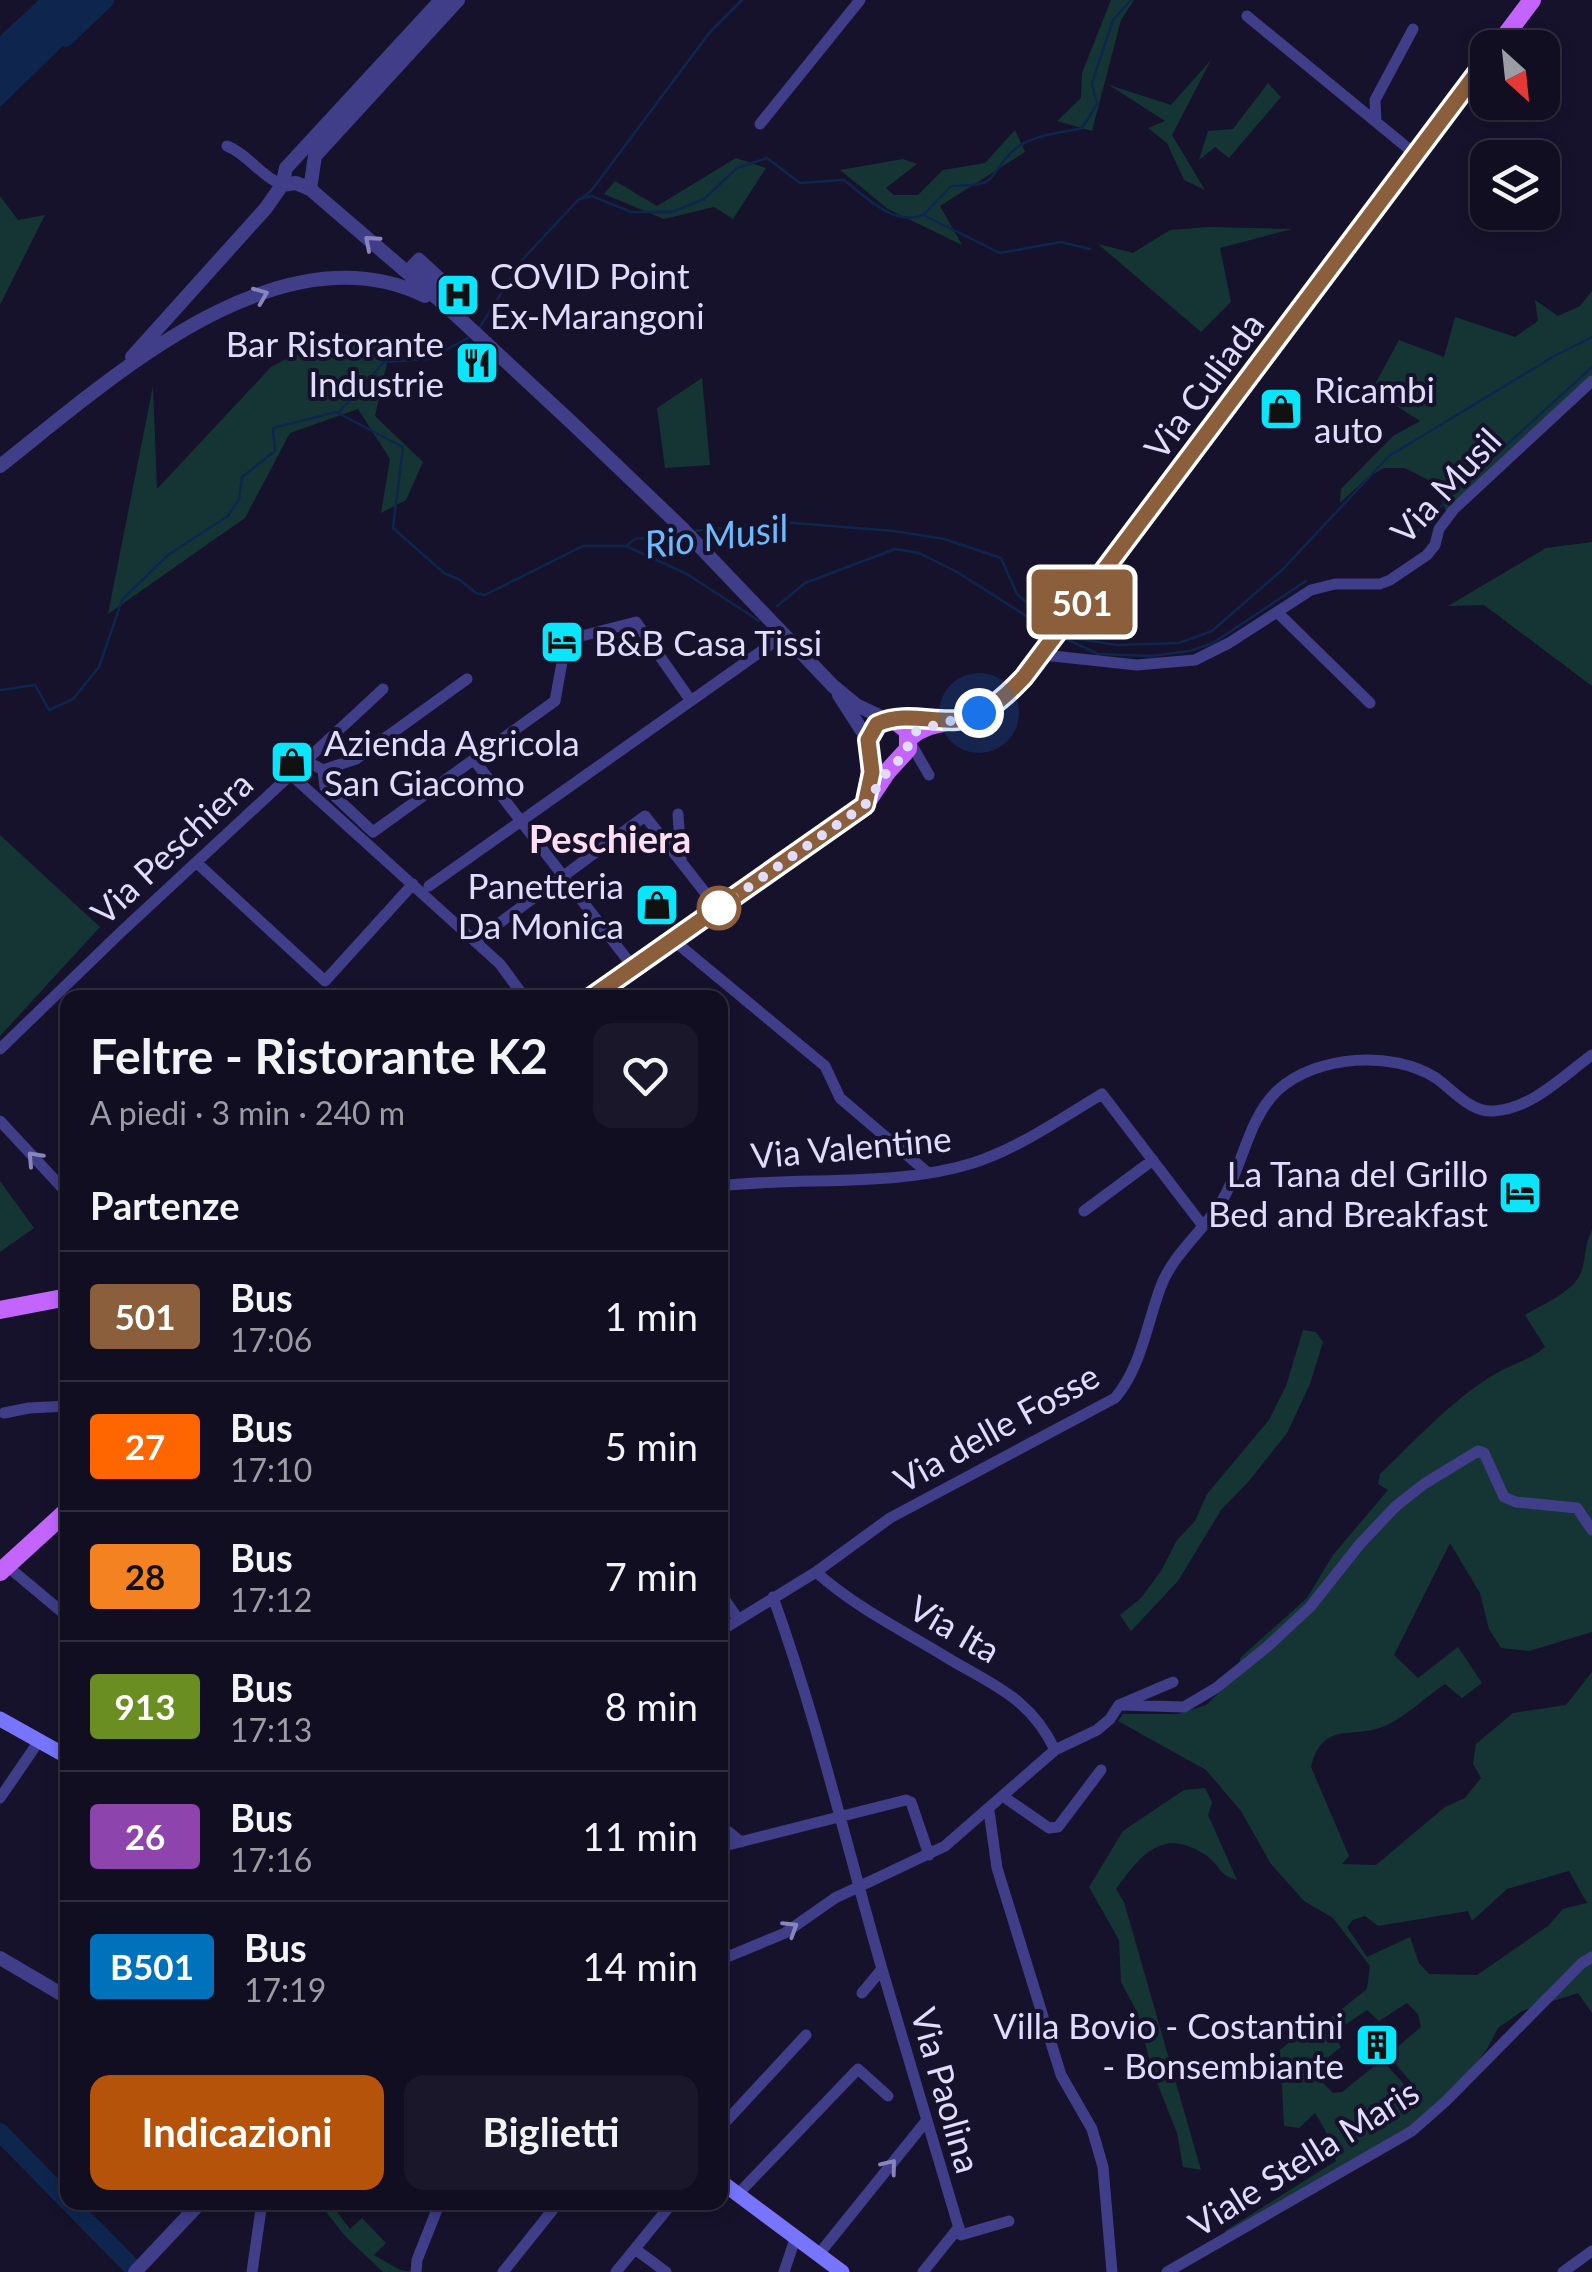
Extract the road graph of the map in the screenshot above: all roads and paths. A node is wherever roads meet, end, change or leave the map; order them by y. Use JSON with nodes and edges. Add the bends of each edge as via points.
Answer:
{"nodes":[{"id":1,"x":441,"y":0,"type":"edge"},
{"id":2,"x":458,"y":0,"type":"edge"},
{"id":3,"x":860,"y":0,"type":"edge"},
{"id":4,"x":1532,"y":0,"type":"edge"},
{"id":5,"x":1248,"y":16,"type":"dead end"},
{"id":6,"x":1413,"y":29,"type":"dead end"},
{"id":7,"x":1510,"y":30,"type":"edge"},
{"id":8,"x":1470,"y":82,"type":"edge"},
{"id":9,"x":1376,"y":122,"type":"junction"},
{"id":10,"x":760,"y":124,"type":"dead end"},
{"id":11,"x":227,"y":146,"type":"dead end"},
{"id":12,"x":1415,"y":154,"type":"junction"},
{"id":13,"x":282,"y":185,"type":"junction"},
{"id":14,"x":310,"y":189,"type":"junction"},
{"id":15,"x":401,"y":276,"type":"junction"},
{"id":16,"x":189,"y":293,"type":"junction"},
{"id":17,"x":210,"y":316,"type":"junction"},
{"id":18,"x":114,"y":376,"type":"junction"},
{"id":19,"x":1592,"y":381,"type":"edge"},
{"id":20,"x":0,"y":466,"type":"edge"},
{"id":21,"x":1277,"y":612,"type":"junction"},
{"id":22,"x":784,"y":635,"type":"junction"},
{"id":23,"x":1046,"y":650,"type":"junction"},
{"id":24,"x":467,"y":680,"type":"dead end"},
{"id":25,"x":833,"y":686,"type":"junction"},
{"id":26,"x":383,"y":689,"type":"dead end"},
{"id":27,"x":691,"y":701,"type":"junction"},
{"id":28,"x":1370,"y":703,"type":"dead end"},
{"id":29,"x":891,"y":720,"type":"junction"},
{"id":30,"x":948,"y":720,"type":"junction"},
{"id":31,"x":870,"y":745,"type":"junction"},
{"id":32,"x":905,"y":749,"type":"junction"},
{"id":33,"x":312,"y":753,"type":"junction"},
{"id":34,"x":474,"y":760,"type":"junction"},
{"id":35,"x":301,"y":763,"type":"junction"},
{"id":36,"x":326,"y":769,"type":"junction"},
{"id":37,"x":290,"y":774,"type":"junction"},
{"id":38,"x":865,"y":805,"type":"junction"},
{"id":39,"x":678,"y":814,"type":"dead end"},
{"id":40,"x":520,"y":820,"type":"junction"},
{"id":41,"x":681,"y":859,"type":"junction"},
{"id":42,"x":197,"y":863,"type":"junction"},
{"id":43,"x":566,"y":876,"type":"junction"},
{"id":44,"x":413,"y":884,"type":"junction"},
{"id":45,"x":429,"y":886,"type":"dead end"},
{"id":46,"x":718,"y":908,"type":"junction"},
{"id":47,"x":673,"y":940,"type":"junction"},
{"id":48,"x":475,"y":941,"type":"junction"},
{"id":49,"x":633,"y":967,"type":"junction"},
{"id":50,"x":61,"y":990,"type":"edge"},
{"id":51,"x":520,"y":990,"type":"edge"},
{"id":52,"x":601,"y":990,"type":"edge"},
{"id":53,"x":60,"y":991,"type":"edge"},
{"id":54,"x":0,"y":1050,"type":"edge"},
{"id":55,"x":1592,"y":1055,"type":"edge"},
{"id":56,"x":0,"y":1121,"type":"edge"},
{"id":57,"x":1153,"y":1160,"type":"junction"},
{"id":58,"x":928,"y":1173,"type":"junction"},
{"id":59,"x":60,"y":1185,"type":"edge"},
{"id":60,"x":728,"y":1186,"type":"edge"},
{"id":61,"x":1084,"y":1210,"type":"dead end"},
{"id":62,"x":1203,"y":1226,"type":"junction"},
{"id":63,"x":60,"y":1299,"type":"edge"},
{"id":64,"x":0,"y":1310,"type":"edge"},
{"id":65,"x":60,"y":1406,"type":"edge"},
{"id":66,"x":4,"y":1413,"type":"dead end"},
{"id":67,"x":60,"y":1517,"type":"edge"},
{"id":68,"x":1592,"y":1530,"type":"edge"},
{"id":69,"x":3,"y":1569,"type":"edge"},
{"id":70,"x":816,"y":1572,"type":"junction"},
{"id":71,"x":773,"y":1596,"type":"junction"},
{"id":72,"x":728,"y":1604,"type":"edge"},
{"id":73,"x":60,"y":1611,"type":"edge"},
{"id":74,"x":738,"y":1618,"type":"junction"},
{"id":75,"x":728,"y":1625,"type":"edge"},
{"id":76,"x":1173,"y":1682,"type":"dead end"},
{"id":77,"x":1119,"y":1706,"type":"junction"},
{"id":78,"x":0,"y":1719,"type":"edge"},
{"id":79,"x":39,"y":1741,"type":"junction"},
{"id":80,"x":1054,"y":1748,"type":"junction"},
{"id":81,"x":60,"y":1753,"type":"edge"},
{"id":82,"x":1101,"y":1770,"type":"dead end"},
{"id":83,"x":1004,"y":1797,"type":"junction"},
{"id":84,"x":0,"y":1798,"type":"edge"},
{"id":85,"x":989,"y":1811,"type":"junction"},
{"id":86,"x":840,"y":1818,"type":"junction"},
{"id":87,"x":728,"y":1831,"type":"edge"},
{"id":88,"x":741,"y":1842,"type":"junction"},
{"id":89,"x":728,"y":1845,"type":"edge"},
{"id":90,"x":929,"y":1855,"type":"junction"},
{"id":91,"x":859,"y":1889,"type":"junction"},
{"id":92,"x":728,"y":1957,"type":"edge"},
{"id":93,"x":1592,"y":1957,"type":"edge"},
{"id":94,"x":0,"y":1958,"type":"edge"},
{"id":95,"x":882,"y":1969,"type":"junction"},
{"id":96,"x":60,"y":1993,"type":"edge"},
{"id":97,"x":862,"y":1993,"type":"dead end"},
{"id":98,"x":806,"y":2035,"type":"dead end"},
{"id":99,"x":888,"y":2096,"type":"dead end"},
{"id":100,"x":728,"y":2119,"type":"edge"},
{"id":101,"x":927,"y":2120,"type":"junction"},
{"id":102,"x":728,"y":2186,"type":"edge"},
{"id":103,"x":738,"y":2194,"type":"junction"},
{"id":104,"x":193,"y":2210,"type":"edge"},
{"id":105,"x":261,"y":2210,"type":"edge"},
{"id":106,"x":437,"y":2210,"type":"edge"},
{"id":107,"x":553,"y":2210,"type":"edge"},
{"id":108,"x":667,"y":2210,"type":"edge"},
{"id":109,"x":1008,"y":2221,"type":"dead end"},
{"id":110,"x":958,"y":2227,"type":"junction"},
{"id":111,"x":796,"y":2236,"type":"junction"},
{"id":112,"x":635,"y":2249,"type":"junction"},
{"id":113,"x":1592,"y":2251,"type":"edge"},
{"id":114,"x":820,"y":2254,"type":"junction"},
{"id":115,"x":135,"y":2272,"type":"edge"},
{"id":116,"x":252,"y":2272,"type":"edge"},
{"id":117,"x":416,"y":2272,"type":"edge"},
{"id":118,"x":503,"y":2272,"type":"edge"},
{"id":119,"x":616,"y":2272,"type":"edge"},
{"id":120,"x":666,"y":2272,"type":"edge"},
{"id":121,"x":784,"y":2272,"type":"edge"},
{"id":122,"x":842,"y":2272,"type":"edge"},
{"id":123,"x":923,"y":2272,"type":"edge"},
{"id":124,"x":1112,"y":2272,"type":"edge"},
{"id":125,"x":1167,"y":2272,"type":"edge"},
{"id":126,"x":1563,"y":2272,"type":"edge"}],
"edges":[{"from":1,"to":13,"type":"street","via":[[286,168]]},
{"from":2,"to":14,"type":"street","via":[[315,156]]},
{"from":3,"to":10,"type":"street"},
{"from":4,"to":7,"type":"main road"},
{"from":5,"to":9,"type":"street"},
{"from":6,"to":9,"type":"street","via":[[1375,100]]},
{"from":8,"to":12,"type":"main road","name":"Via Culiada"},
{"from":9,"to":12,"type":"street"},
{"from":11,"to":13,"type":"street"},
{"from":12,"to":23,"type":"main road","name":"Via Culiada"},
{"from":13,"to":14,"type":"street"},
{"from":13,"to":16,"type":"street"},
{"from":15,"to":14,"type":"street","one_way":true},
{"from":17,"to":15,"type":"street","one_way":true,"via":[[319,277]]},
{"from":15,"to":22,"type":"street","via":[[447,303]]},
{"from":16,"to":17,"type":"street","via":[[195,316]]},
{"from":16,"to":18,"type":"street"},
{"from":17,"to":18,"type":"street"},
{"from":18,"to":20,"type":"street"},
{"from":19,"to":21,"type":"street","name":"Via Musil","via":[[1454,509],[1427,555],[1380,584],[1311,590]]},
{"from":21,"to":23,"type":"street","name":"Via Musil","via":[[1196,660],[1137,665]]},
{"from":21,"to":28,"type":"street"},
{"from":22,"to":25,"type":"street"},
{"from":22,"to":27,"type":"street"},
{"from":23,"to":30,"type":"main road","name":"Via Culiada","via":[[996,703]]},
{"from":24,"to":36,"type":"street","via":[[356,759]]},
{"from":25,"to":29,"type":"street"},
{"from":25,"to":31,"type":"street"},
{"from":26,"to":33,"type":"street","name":"Via Peschiera"},
{"from":27,"to":34,"type":"street","via":[[636,622],[566,640],[555,701]]},
{"from":27,"to":40,"type":"street"},
{"from":29,"to":30,"type":"main road","name":"Via Culiada"},
{"from":29,"to":31,"type":"main road","via":[[872,728]]},
{"from":29,"to":32,"type":"main road","via":[[904,726]]},
{"from":30,"to":32,"type":"main road","name":"Via Culiada","via":[[928,725]]},
{"from":31,"to":32,"type":"main road","via":[[882,761]]},
{"from":31,"to":38,"type":"main road"},
{"from":32,"to":38,"type":"main road"},
{"from":33,"to":35,"type":"street","name":"Via Peschiera"},
{"from":33,"to":36,"type":"street","via":[[325,759]]},
{"from":34,"to":36,"type":"street","via":[[373,832],[325,787]]},
{"from":34,"to":40,"type":"street"},
{"from":35,"to":36,"type":"street"},
{"from":35,"to":37,"type":"street","name":"Via Peschiera"},
{"from":37,"to":42,"type":"street","name":"Via Peschiera"},
{"from":37,"to":44,"type":"street"},
{"from":38,"to":46,"type":"main road"},
{"from":39,"to":41,"type":"street"},
{"from":40,"to":43,"type":"street"},
{"from":40,"to":45,"type":"street"},
{"from":41,"to":43,"type":"street","via":[[648,816]]},
{"from":41,"to":46,"type":"street"},
{"from":42,"to":44,"type":"street","via":[[325,981]]},
{"from":42,"to":50,"type":"street","name":"Via Peschiera"},
{"from":43,"to":48,"type":"street"},
{"from":43,"to":49,"type":"street"},
{"from":44,"to":48,"type":"street"},
{"from":46,"to":47,"type":"main road"},
{"from":47,"to":49,"type":"main road"},
{"from":47,"to":58,"type":"street","via":[[825,1066],[840,1098]]},
{"from":48,"to":51,"type":"street"},
{"from":49,"to":52,"type":"main road"},
{"from":53,"to":54,"type":"street","name":"Via Peschiera"},
{"from":55,"to":62,"type":"street","name":"Via delle Fosse","via":[[1527,1102],[1489,1112],[1411,1065],[1383,1058],[1307,1074],[1278,1090],[1256,1120],[1235,1178]]},
{"from":59,"to":56,"type":"street","one_way":true},
{"from":57,"to":58,"type":"street","name":"Via Valentine","via":[[1102,1094],[999,1154]]},
{"from":57,"to":61,"type":"street"},
{"from":57,"to":62,"type":"street","name":"Via Valentine"},
{"from":58,"to":60,"type":"street","name":"Via Valentine"},
{"from":62,"to":70,"type":"street","name":"Via delle Fosse","via":[[1162,1281],[1128,1380],[1115,1398],[890,1518]]},
{"from":63,"to":64,"type":"main road"},
{"from":65,"to":66,"type":"street"},
{"from":67,"to":69,"type":"main road"},
{"from":68,"to":77,"type":"street","via":[[1577,1508],[1504,1497],[1478,1452],[1396,1506],[1310,1607],[1216,1688],[1184,1707]]},
{"from":69,"to":73,"type":"street"},
{"from":70,"to":71,"type":"street","name":"Via delle Fosse"},
{"from":70,"to":80,"type":"street","name":"Via Ita","via":[[854,1602],[1011,1693]]},
{"from":71,"to":74,"type":"street","name":"Via delle Fosse"},
{"from":71,"to":86,"type":"street","name":"Via Paolina"},
{"from":72,"to":74,"type":"street"},
{"from":74,"to":75,"type":"street","name":"Via delle Fosse"},
{"from":76,"to":77,"type":"street"},
{"from":77,"to":80,"type":"street","via":[[1097,1730]]},
{"from":78,"to":79,"type":"main road"},
{"from":79,"to":81,"type":"main road"},
{"from":79,"to":84,"type":"street"},
{"from":80,"to":83,"type":"street"},
{"from":82,"to":83,"type":"street","via":[[1058,1826],[1049,1828]]},
{"from":83,"to":85,"type":"street"},
{"from":85,"to":90,"type":"street"},
{"from":85,"to":124,"type":"street","via":[[997,1868],[1060,2075],[1092,2129],[1103,2167]]},
{"from":86,"to":88,"type":"street"},
{"from":86,"to":90,"type":"street","via":[[911,1802]]},
{"from":86,"to":91,"type":"street","name":"Via Paolina"},
{"from":87,"to":88,"type":"street"},
{"from":88,"to":89,"type":"street"},
{"from":90,"to":91,"type":"street"},
{"from":92,"to":91,"type":"street","one_way":true,"via":[[785,1933]]},
{"from":91,"to":95,"type":"street","name":"Via Paolina"},
{"from":93,"to":125,"type":"street","name":"Viale Stella Maris","via":[[1412,2130]]},
{"from":94,"to":96,"type":"street"},
{"from":95,"to":97,"type":"street","name":"Via Paolina"},
{"from":95,"to":101,"type":"street","name":"Via Paolina"},
{"from":98,"to":100,"type":"street"},
{"from":99,"to":103,"type":"street","via":[[858,2070]]},
{"from":101,"to":110,"type":"street","name":"Via Paolina"},
{"from":114,"to":101,"type":"street","one_way":true},
{"from":102,"to":103,"type":"main road"},
{"from":103,"to":111,"type":"main road"},
{"from":104,"to":115,"type":"street"},
{"from":105,"to":116,"type":"street"},
{"from":106,"to":117,"type":"street"},
{"from":107,"to":118,"type":"street"},
{"from":108,"to":112,"type":"street"},
{"from":109,"to":110,"type":"street","name":"Via Paolina","via":[[961,2235]]},
{"from":110,"to":123,"type":"street","name":"Via Paolina"},
{"from":111,"to":114,"type":"main road"},
{"from":111,"to":121,"type":"street"},
{"from":112,"to":119,"type":"street"},
{"from":112,"to":120,"type":"street"},
{"from":113,"to":126,"type":"street"},
{"from":114,"to":122,"type":"main road"}]}
